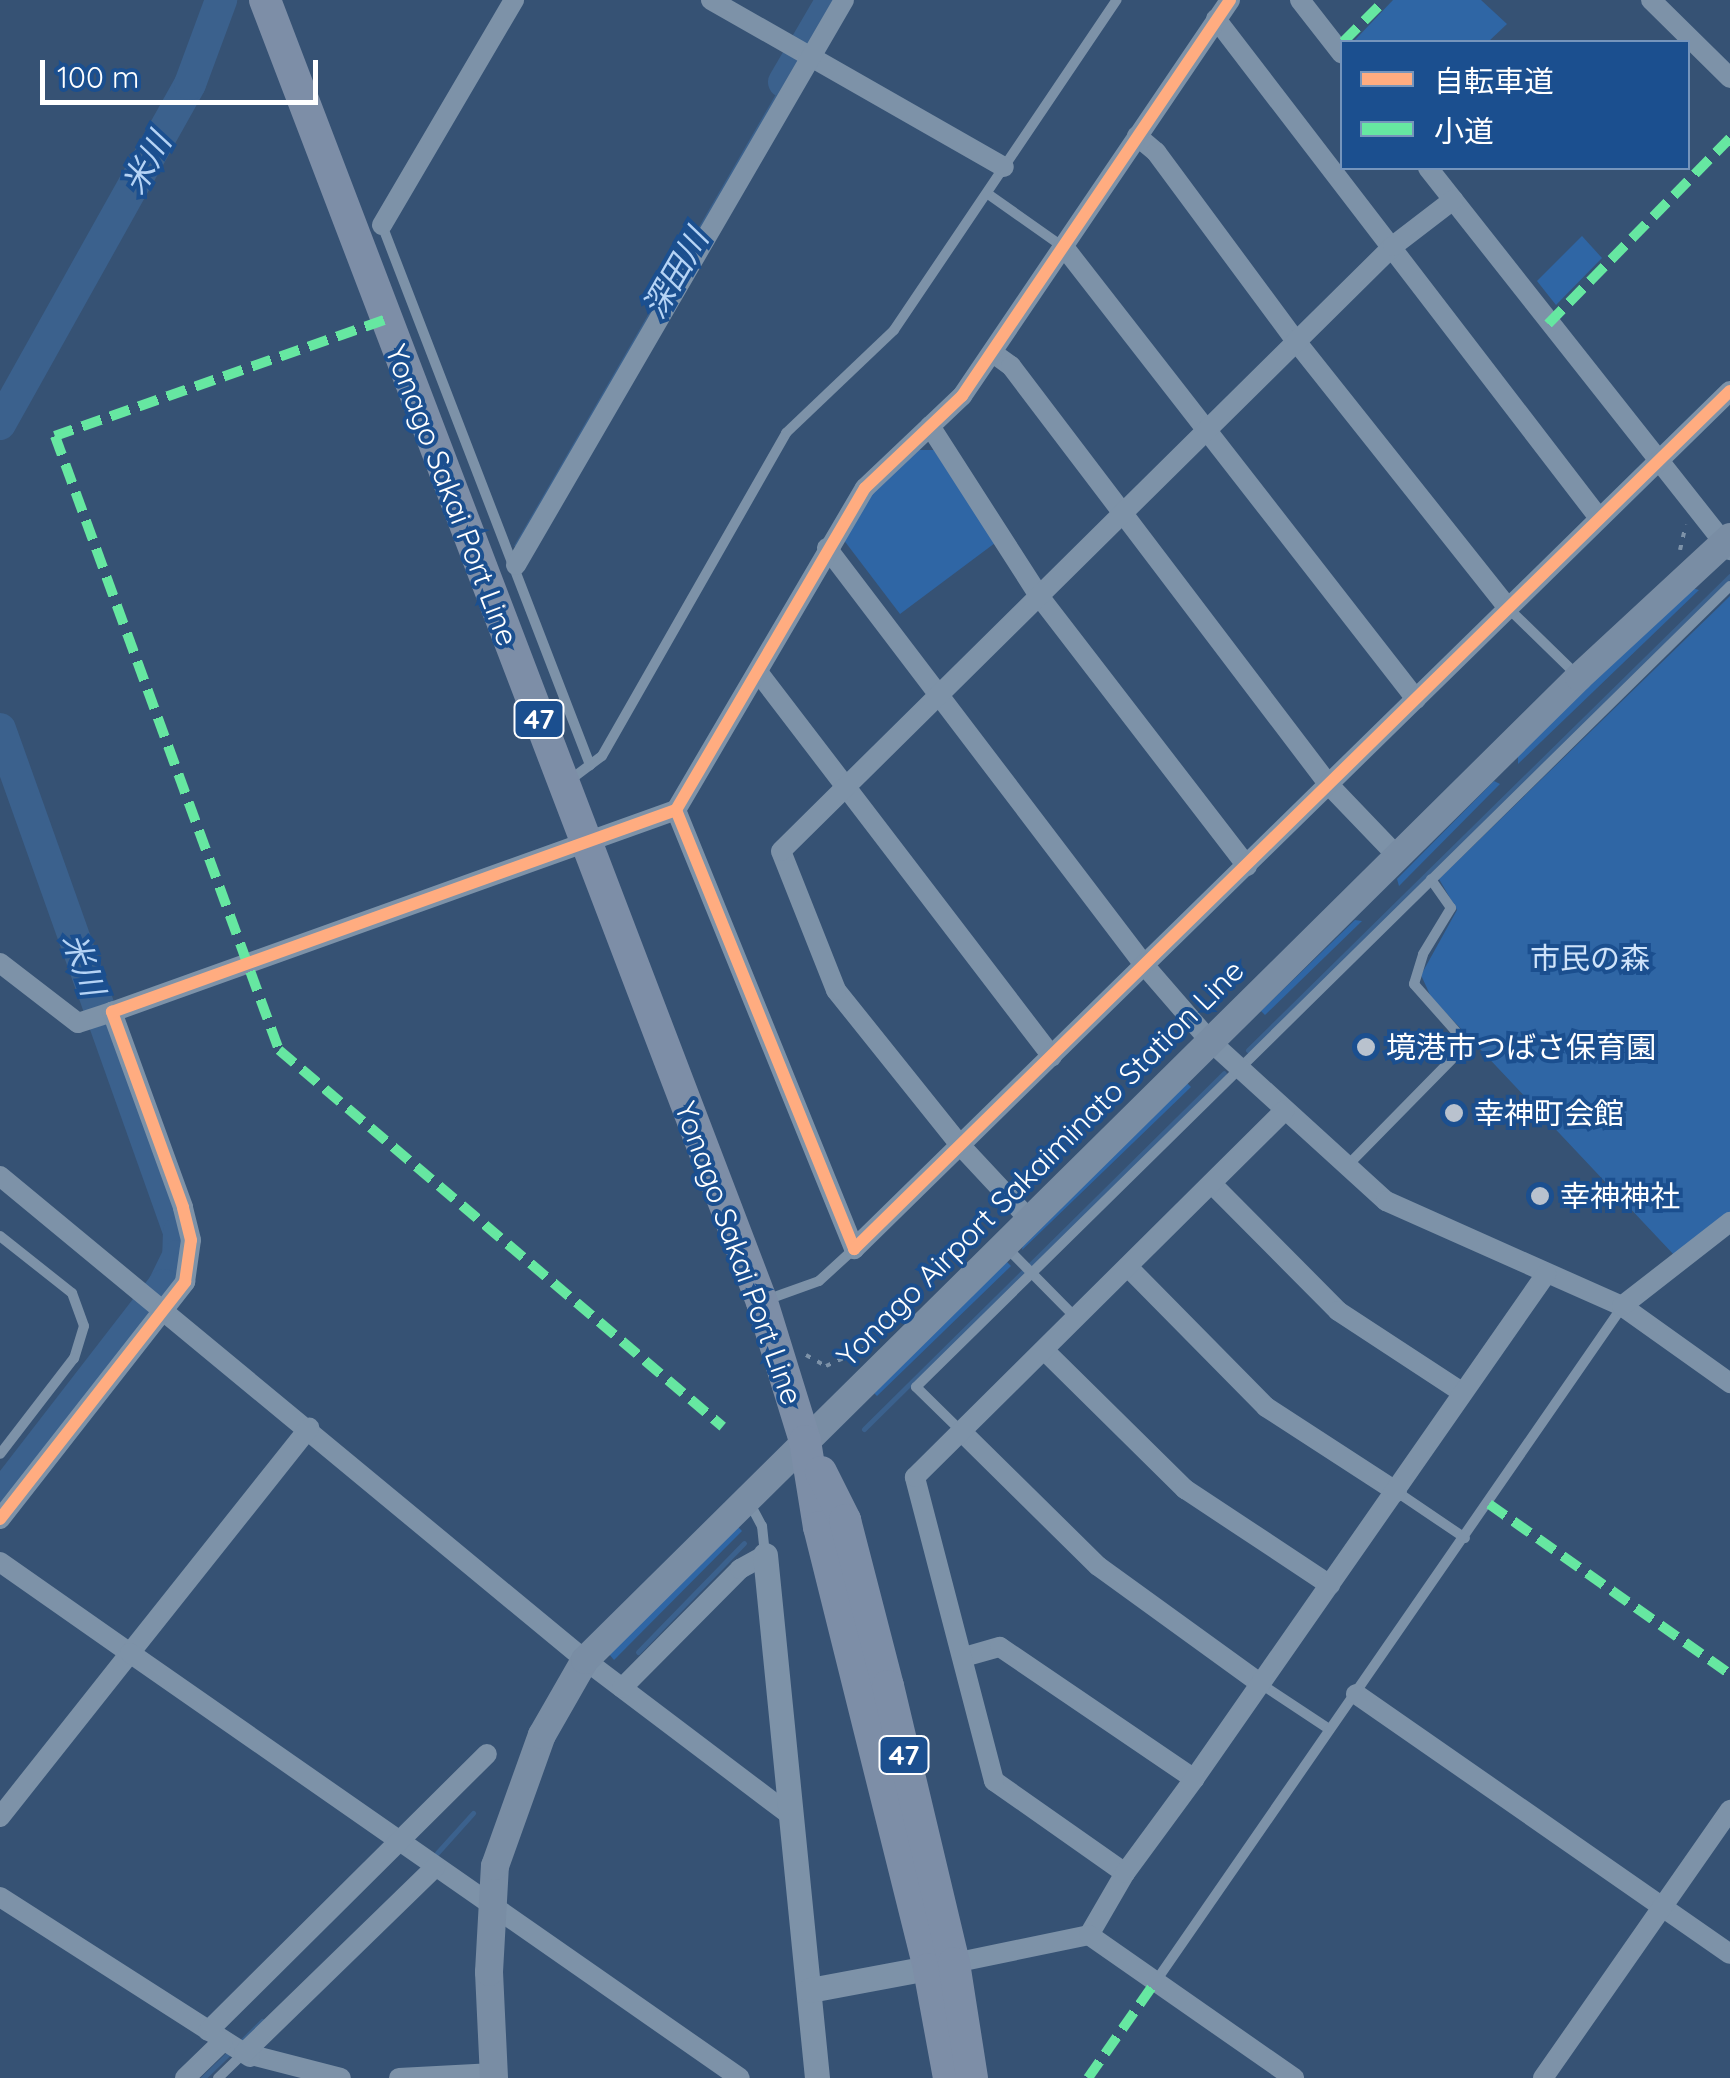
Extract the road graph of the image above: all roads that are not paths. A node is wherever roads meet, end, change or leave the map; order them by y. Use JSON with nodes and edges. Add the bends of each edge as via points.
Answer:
{"nodes":[{"id":1,"x":264,"y":0,"type":"edge"},
{"id":2,"x":514,"y":0,"type":"edge"},
{"id":3,"x":711,"y":0,"type":"edge"},
{"id":4,"x":844,"y":0,"type":"edge"},
{"id":5,"x":1117,"y":0,"type":"edge"},
{"id":6,"x":1230,"y":0,"type":"edge"},
{"id":7,"x":1300,"y":0,"type":"edge"},
{"id":8,"x":1651,"y":0,"type":"edge"},
{"id":9,"x":1216,"y":18,"type":"junction"},
{"id":10,"x":1340,"y":51,"type":"edge"},
{"id":11,"x":810,"y":58,"type":"junction"},
{"id":12,"x":1730,"y":78,"type":"edge"},
{"id":13,"x":1137,"y":136,"type":"junction"},
{"id":14,"x":1004,"y":167,"type":"junction"},
{"id":15,"x":1430,"y":170,"type":"edge"},
{"id":16,"x":988,"y":194,"type":"junction"},
{"id":17,"x":1454,"y":200,"type":"junction"},
{"id":18,"x":382,"y":225,"type":"joint"},
{"id":19,"x":1392,"y":246,"type":"junction"},
{"id":20,"x":1064,"y":248,"type":"junction"},
{"id":21,"x":1295,"y":340,"type":"junction"},
{"id":22,"x":994,"y":353,"type":"junction"},
{"id":23,"x":1730,"y":391,"type":"edge"},
{"id":24,"x":930,"y":426,"type":"junction"},
{"id":25,"x":1207,"y":432,"type":"junction"},
{"id":26,"x":1655,"y":463,"type":"junction"},
{"id":27,"x":1123,"y":514,"type":"junction"},
{"id":28,"x":1599,"y":518,"type":"junction"},
{"id":29,"x":1728,"y":543,"type":"edge"},
{"id":30,"x":827,"y":548,"type":"junction"},
{"id":31,"x":516,"y":564,"type":"junction"},
{"id":32,"x":1730,"y":586,"type":"edge"},
{"id":33,"x":1039,"y":596,"type":"junction"},
{"id":34,"x":1508,"y":608,"type":"junction"},
{"id":35,"x":758,"y":672,"type":"junction"},
{"id":36,"x":1579,"y":677,"type":"junction"},
{"id":37,"x":938,"y":696,"type":"junction"},
{"id":38,"x":1416,"y":699,"type":"junction"},
{"id":39,"x":577,"y":775,"type":"junction"},
{"id":40,"x":1329,"y":785,"type":"junction"},
{"id":41,"x":846,"y":790,"type":"junction"},
{"id":42,"x":676,"y":810,"type":"junction"},
{"id":43,"x":586,"y":844,"type":"junction"},
{"id":44,"x":1398,"y":857,"type":"junction"},
{"id":45,"x":1247,"y":866,"type":"junction"},
{"id":46,"x":1431,"y":879,"type":"junction"},
{"id":47,"x":0,"y":963,"type":"edge"},
{"id":48,"x":1145,"y":966,"type":"junction"},
{"id":49,"x":112,"y":1012,"type":"junction"},
{"id":50,"x":1210,"y":1041,"type":"junction"},
{"id":51,"x":1052,"y":1057,"type":"junction"},
{"id":52,"x":1242,"y":1068,"type":"junction"},
{"id":53,"x":1286,"y":1110,"type":"junction"},
{"id":54,"x":960,"y":1145,"type":"junction"},
{"id":55,"x":1347,"y":1166,"type":"junction"},
{"id":56,"x":0,"y":1176,"type":"edge"},
{"id":57,"x":1212,"y":1184,"type":"junction"},
{"id":58,"x":1028,"y":1218,"type":"junction"},
{"id":59,"x":1730,"y":1222,"type":"edge"},
{"id":60,"x":0,"y":1236,"type":"edge"},
{"id":61,"x":1003,"y":1244,"type":"junction"},
{"id":62,"x":854,"y":1249,"type":"junction"},
{"id":63,"x":1128,"y":1268,"type":"junction"},
{"id":64,"x":1031,"y":1272,"type":"junction"},
{"id":65,"x":1546,"y":1274,"type":"junction"},
{"id":66,"x":762,"y":1302,"type":"junction"},
{"id":67,"x":1622,"y":1306,"type":"junction"},
{"id":68,"x":166,"y":1307,"type":"junction"},
{"id":69,"x":1076,"y":1318,"type":"junction"},
{"id":70,"x":1045,"y":1350,"type":"junction"},
{"id":71,"x":1730,"y":1384,"type":"edge"},
{"id":72,"x":1462,"y":1392,"type":"junction"},
{"id":73,"x":309,"y":1428,"type":"junction"},
{"id":74,"x":962,"y":1432,"type":"junction"},
{"id":75,"x":805,"y":1441,"type":"junction"},
{"id":76,"x":0,"y":1454,"type":"edge"},
{"id":77,"x":1397,"y":1492,"type":"junction"},
{"id":78,"x":748,"y":1499,"type":"junction"},
{"id":79,"x":0,"y":1519,"type":"edge"},
{"id":80,"x":1465,"y":1538,"type":"junction"},
{"id":81,"x":765,"y":1556,"type":"junction"},
{"id":82,"x":0,"y":1562,"type":"edge"},
{"id":83,"x":1330,"y":1585,"type":"junction"},
{"id":84,"x":130,"y":1653,"type":"junction"},
{"id":85,"x":964,"y":1658,"type":"junction"},
{"id":86,"x":585,"y":1660,"type":"junction"},
{"id":87,"x":1261,"y":1684,"type":"junction"},
{"id":88,"x":622,"y":1688,"type":"junction"},
{"id":89,"x":1356,"y":1694,"type":"junction"},
{"id":90,"x":1329,"y":1729,"type":"junction"},
{"id":91,"x":488,"y":1754,"type":"dead end"},
{"id":92,"x":1194,"y":1779,"type":"junction"},
{"id":93,"x":1730,"y":1810,"type":"edge"},
{"id":94,"x":791,"y":1816,"type":"junction"},
{"id":95,"x":0,"y":1817,"type":"edge"},
{"id":96,"x":400,"y":1840,"type":"junction"},
{"id":97,"x":436,"y":1867,"type":"junction"},
{"id":98,"x":1124,"y":1873,"type":"junction"},
{"id":99,"x":0,"y":1897,"type":"edge"},
{"id":100,"x":493,"y":1906,"type":"junction"},
{"id":101,"x":1662,"y":1906,"type":"junction"},
{"id":102,"x":1089,"y":1936,"type":"junction"},
{"id":103,"x":1730,"y":1954,"type":"edge"},
{"id":104,"x":941,"y":1966,"type":"junction"},
{"id":105,"x":1156,"y":1980,"type":"junction"},
{"id":106,"x":810,"y":1990,"type":"junction"},
{"id":107,"x":215,"y":2036,"type":"junction"},
{"id":108,"x":244,"y":2053,"type":"junction"},
{"id":109,"x":494,"y":2075,"type":"edge"},
{"id":110,"x":185,"y":2078,"type":"edge"},
{"id":111,"x":218,"y":2078,"type":"edge"},
{"id":112,"x":280,"y":2078,"type":"edge"},
{"id":113,"x":341,"y":2078,"type":"edge"},
{"id":114,"x":400,"y":2078,"type":"edge"},
{"id":115,"x":740,"y":2078,"type":"edge"},
{"id":116,"x":818,"y":2078,"type":"edge"},
{"id":117,"x":949,"y":2078,"type":"edge"},
{"id":118,"x":972,"y":2078,"type":"edge"},
{"id":119,"x":1294,"y":2078,"type":"edge"},
{"id":120,"x":1543,"y":2078,"type":"edge"}],
"edges":[{"from":1,"to":39,"type":"main road","name":"Yonago Sakai Port Line","number":"47"},
{"from":2,"to":18,"type":"street"},
{"from":3,"to":11,"type":"street"},
{"from":4,"to":11,"type":"street"},
{"from":5,"to":14,"type":"lane"},
{"from":6,"to":9,"type":"street"},
{"from":7,"to":10,"type":"street"},
{"from":8,"to":12,"type":"street"},
{"from":9,"to":13,"type":"street"},
{"from":9,"to":19,"type":"street"},
{"from":11,"to":14,"type":"street"},
{"from":11,"to":31,"type":"street"},
{"from":13,"to":20,"type":"street"},
{"from":13,"to":21,"type":"street","via":[[1156,152]]},
{"from":14,"to":16,"type":"lane"},
{"from":15,"to":17,"type":"street"},
{"from":16,"to":20,"type":"lane"},
{"from":16,"to":39,"type":"lane","via":[[894,330],[786,433],[602,756]]},
{"from":17,"to":19,"type":"street"},
{"from":17,"to":26,"type":"street"},
{"from":18,"to":31,"type":"lane"},
{"from":19,"to":21,"type":"street"},
{"from":19,"to":28,"type":"street"},
{"from":20,"to":22,"type":"street"},
{"from":20,"to":25,"type":"street"},
{"from":21,"to":25,"type":"street"},
{"from":21,"to":34,"type":"street"},
{"from":22,"to":24,"type":"street"},
{"from":22,"to":27,"type":"street","via":[[1011,366]]},
{"from":23,"to":26,"type":"street"},
{"from":24,"to":30,"type":"street","via":[[865,488]]},
{"from":24,"to":33,"type":"street"},
{"from":25,"to":27,"type":"street"},
{"from":25,"to":38,"type":"street"},
{"from":26,"to":28,"type":"street"},
{"from":26,"to":29,"type":"street"},
{"from":27,"to":33,"type":"street"},
{"from":27,"to":40,"type":"street"},
{"from":28,"to":34,"type":"street"},
{"from":29,"to":36,"type":"main road","name":"Yonago Airport Sakaiminato Station Line"},
{"from":30,"to":35,"type":"street"},
{"from":30,"to":37,"type":"street"},
{"from":31,"to":39,"type":"lane"},
{"from":32,"to":46,"type":"lane"},
{"from":33,"to":37,"type":"street"},
{"from":33,"to":45,"type":"street"},
{"from":34,"to":36,"type":"lane"},
{"from":34,"to":38,"type":"street"},
{"from":35,"to":41,"type":"street"},
{"from":35,"to":42,"type":"street"},
{"from":36,"to":44,"type":"main road","name":"Yonago Airport Sakaiminato Station Line"},
{"from":37,"to":41,"type":"street"},
{"from":37,"to":48,"type":"street"},
{"from":38,"to":40,"type":"street"},
{"from":39,"to":43,"type":"main road","name":"Yonago Sakai Port Line","number":"47"},
{"from":40,"to":44,"type":"street"},
{"from":40,"to":45,"type":"street"},
{"from":41,"to":51,"type":"street"},
{"from":41,"to":54,"type":"street","via":[[781,851],[784,863],[836,990]]},
{"from":42,"to":43,"type":"street"},
{"from":42,"to":62,"type":"street"},
{"from":43,"to":49,"type":"street"},
{"from":43,"to":66,"type":"main road","name":"Yonago Sakai Port Line","number":"47"},
{"from":44,"to":50,"type":"main road","name":"Yonago Airport Sakaiminato Station Line"},
{"from":45,"to":48,"type":"street"},
{"from":46,"to":52,"type":"lane"},
{"from":46,"to":55,"type":"lane","via":[[1451,908],[1423,954],[1414,984],[1467,1044]]},
{"from":47,"to":49,"type":"street","via":[[78,1023]]},
{"from":48,"to":50,"type":"street"},
{"from":48,"to":51,"type":"street"},
{"from":49,"to":68,"type":"street","via":[[191,1240],[184,1282]]},
{"from":50,"to":52,"type":"street"},
{"from":50,"to":58,"type":"main road","name":"Yonago Airport Sakaiminato Station Line"},
{"from":51,"to":54,"type":"street"},
{"from":52,"to":53,"type":"street"},
{"from":52,"to":64,"type":"lane"},
{"from":53,"to":55,"type":"street"},
{"from":53,"to":57,"type":"street"},
{"from":54,"to":58,"type":"street"},
{"from":54,"to":62,"type":"street"},
{"from":55,"to":65,"type":"street","via":[[1386,1201]]},
{"from":56,"to":68,"type":"street"},
{"from":57,"to":63,"type":"street"},
{"from":57,"to":72,"type":"street","via":[[1338,1311]]},
{"from":58,"to":61,"type":"main road","name":"Yonago Airport Sakaiminato Station Line"},
{"from":59,"to":67,"type":"street"},
{"from":60,"to":76,"type":"lane","via":[[72,1293],[84,1326],[74,1358]]},
{"from":61,"to":64,"type":"lane"},
{"from":61,"to":75,"type":"main road","name":"Yonago Airport Sakaiminato Station Line"},
{"from":62,"to":66,"type":"lane","via":[[819,1282]]},
{"from":63,"to":69,"type":"street"},
{"from":63,"to":77,"type":"street","via":[[1266,1407]]},
{"from":64,"to":69,"type":"lane"},
{"from":64,"to":74,"type":"lane","via":[[916,1387]]},
{"from":65,"to":67,"type":"street"},
{"from":65,"to":72,"type":"street"},
{"from":66,"to":75,"type":"main road","name":"Yonago Sakai Port Line","number":"47"},
{"from":67,"to":71,"type":"street"},
{"from":67,"to":80,"type":"lane"},
{"from":68,"to":73,"type":"street"},
{"from":68,"to":79,"type":"street"},
{"from":69,"to":70,"type":"street"},
{"from":70,"to":74,"type":"street"},
{"from":70,"to":83,"type":"street","via":[[1185,1489]]},
{"from":72,"to":77,"type":"street"},
{"from":73,"to":84,"type":"street"},
{"from":73,"to":86,"type":"street"},
{"from":74,"to":85,"type":"street","via":[[915,1477]]},
{"from":74,"to":87,"type":"street","via":[[1098,1566]]},
{"from":75,"to":78,"type":"main road","name":"Yonago Airport Sakaiminato Station Line"},
{"from":75,"to":104,"type":"main road","name":"Yonago Sakai Port Line","number":"47","via":[[819,1527]]},
{"from":77,"to":80,"type":"lane"},
{"from":77,"to":83,"type":"street"},
{"from":78,"to":81,"type":"lane","via":[[762,1526]]},
{"from":78,"to":86,"type":"main road","name":"Yonago Airport Sakaiminato Station Line"},
{"from":80,"to":89,"type":"lane"},
{"from":81,"to":88,"type":"street","via":[[740,1569]]},
{"from":81,"to":94,"type":"street"},
{"from":82,"to":84,"type":"street"},
{"from":83,"to":87,"type":"street"},
{"from":84,"to":95,"type":"street"},
{"from":84,"to":96,"type":"street"},
{"from":85,"to":92,"type":"street","via":[[1000,1647]]},
{"from":85,"to":98,"type":"street","via":[[994,1781]]},
{"from":86,"to":88,"type":"street"},
{"from":86,"to":100,"type":"main road","name":"Yonago Airport Sakaiminato Station Line","via":[[510,1810]]},
{"from":87,"to":90,"type":"lane"},
{"from":87,"to":92,"type":"street"},
{"from":88,"to":94,"type":"street"},
{"from":89,"to":90,"type":"lane"},
{"from":89,"to":101,"type":"street"},
{"from":90,"to":105,"type":"lane"},
{"from":91,"to":96,"type":"street"},
{"from":92,"to":98,"type":"street"},
{"from":93,"to":101,"type":"street"},
{"from":94,"to":106,"type":"street"},
{"from":96,"to":97,"type":"street"},
{"from":96,"to":107,"type":"street"},
{"from":97,"to":100,"type":"street"},
{"from":97,"to":108,"type":"street"},
{"from":98,"to":102,"type":"street"},
{"from":99,"to":107,"type":"street"},
{"from":100,"to":109,"type":"main road","name":"Yonago Airport Sakaiminato Station Line"},
{"from":100,"to":115,"type":"street"},
{"from":101,"to":103,"type":"street"},
{"from":101,"to":120,"type":"street"},
{"from":102,"to":104,"type":"street"},
{"from":102,"to":105,"type":"street"},
{"from":104,"to":106,"type":"street"},
{"from":104,"to":117,"type":"main road","name":"Yonago Sakai Port Line","number":"47"},
{"from":104,"to":118,"type":"main road","name":"Yonago Sakai Port Line","number":"47"},
{"from":105,"to":119,"type":"street"},
{"from":106,"to":116,"type":"street"},
{"from":107,"to":108,"type":"street"},
{"from":107,"to":110,"type":"street"},
{"from":108,"to":111,"type":"lane"},
{"from":108,"to":112,"type":"street"},
{"from":108,"to":113,"type":"street"},
{"from":109,"to":114,"type":"street"}]}
